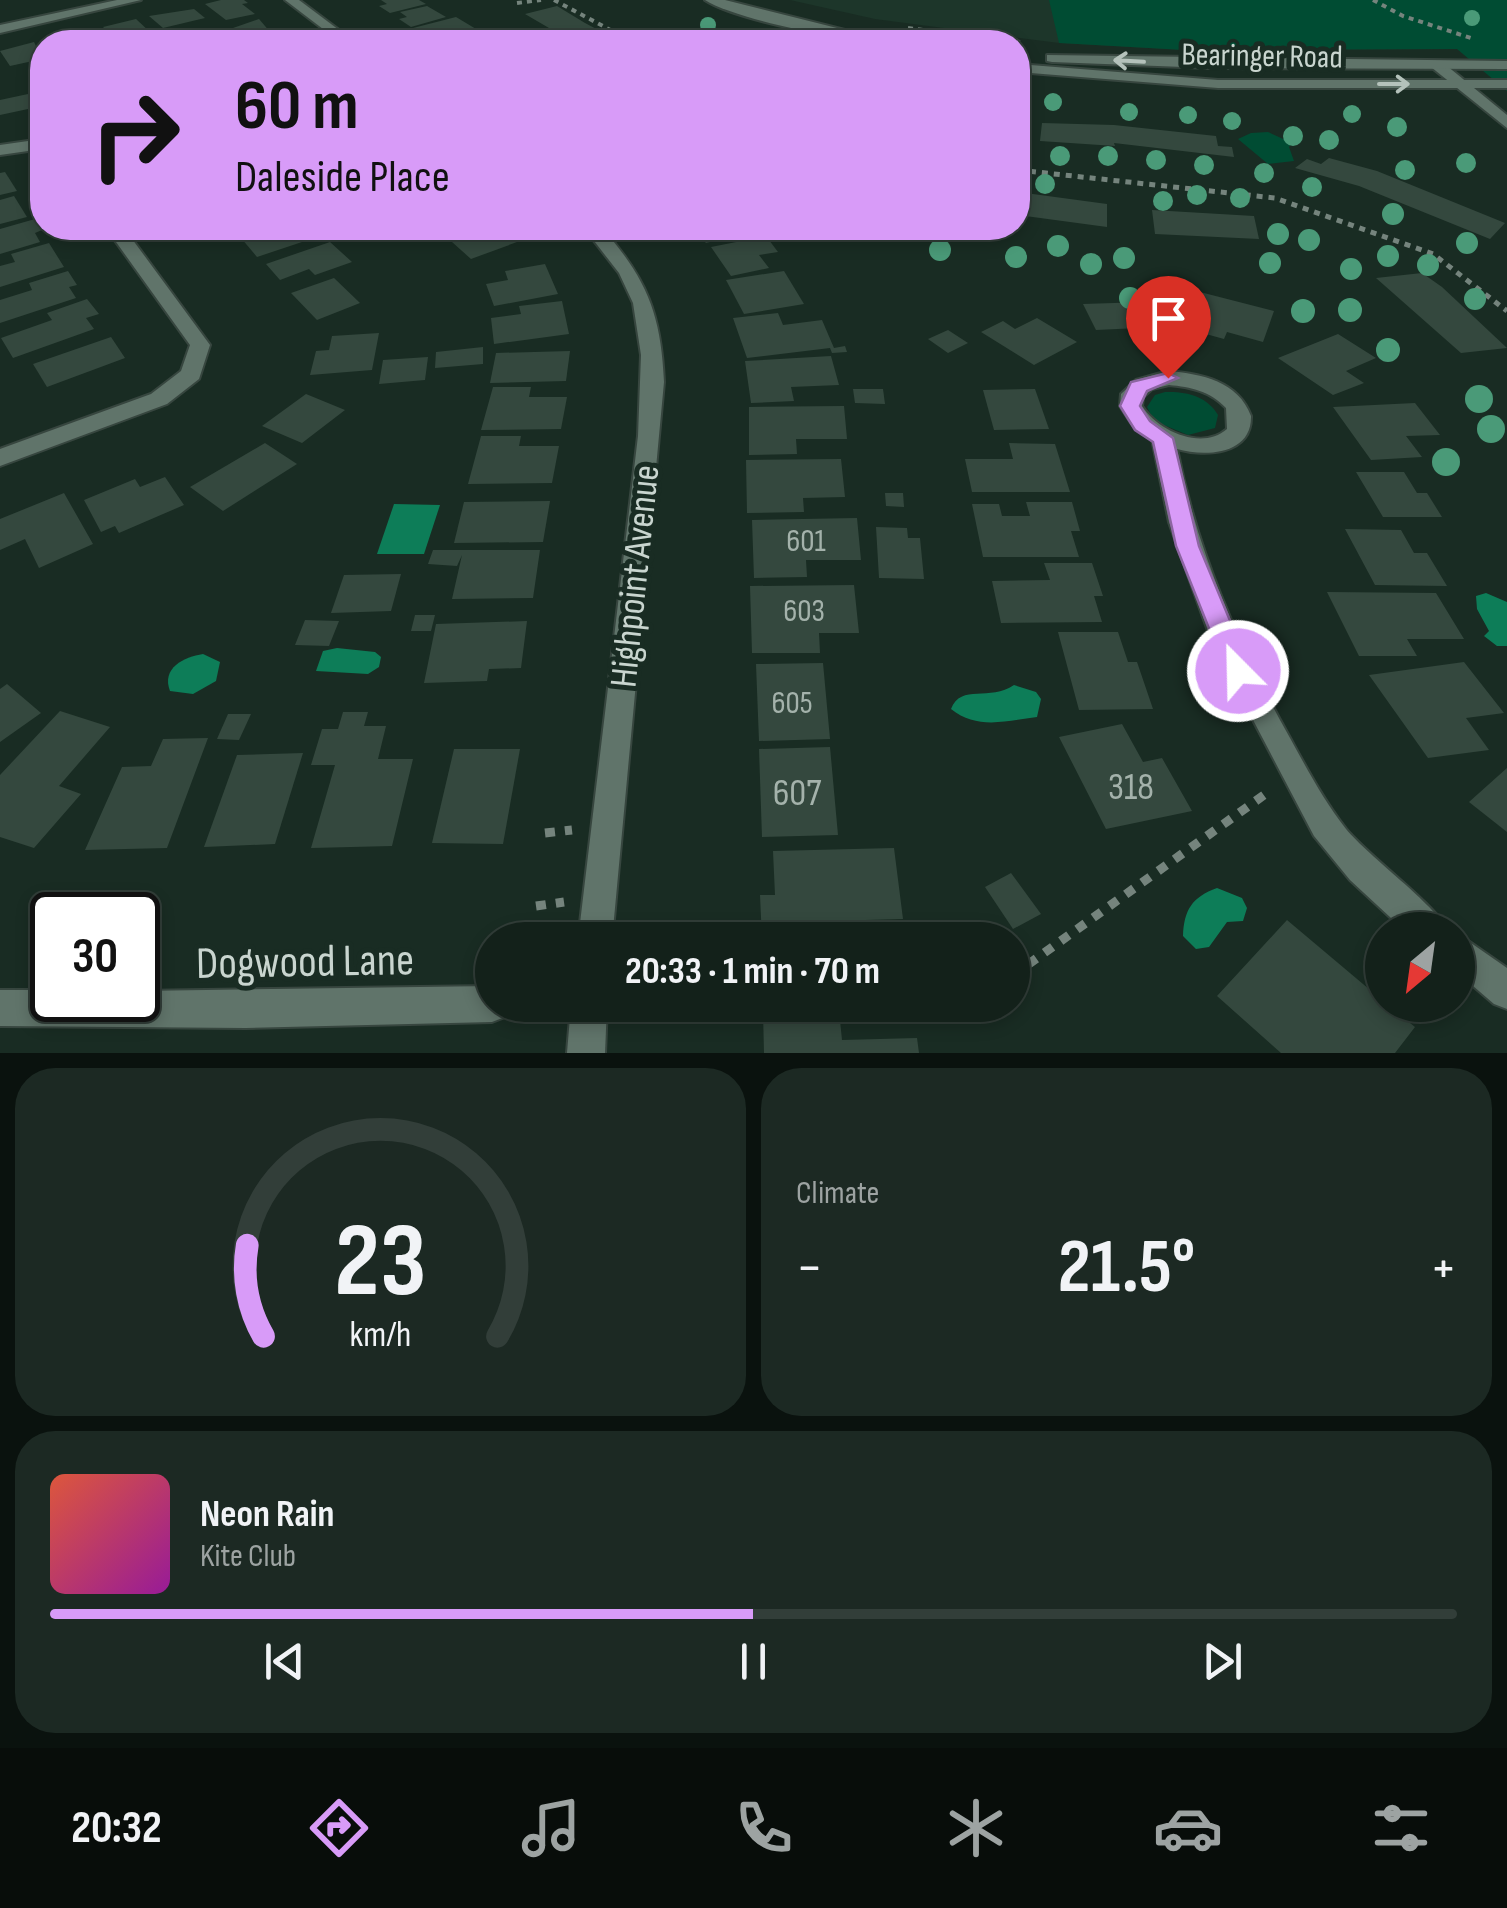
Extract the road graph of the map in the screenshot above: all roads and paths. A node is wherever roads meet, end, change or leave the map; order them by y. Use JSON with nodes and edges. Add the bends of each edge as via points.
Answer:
{"nodes":[{"id":1,"x":136,"y":0,"type":"edge"},
{"id":2,"x":291,"y":0,"type":"edge"},
{"id":3,"x":537,"y":0,"type":"edge"},
{"id":4,"x":554,"y":0,"type":"edge"},
{"id":5,"x":711,"y":0,"type":"edge"},
{"id":6,"x":1373,"y":0,"type":"edge"},
{"id":7,"x":517,"y":3,"type":"dead end"},
{"id":8,"x":0,"y":28,"type":"edge"},
{"id":9,"x":1449,"y":29,"type":"dead end"},
{"id":10,"x":332,"y":30,"type":"edge"},
{"id":11,"x":605,"y":30,"type":"edge"},
{"id":12,"x":824,"y":30,"type":"edge"},
{"id":13,"x":1030,"y":56,"type":"edge"},
{"id":14,"x":1436,"y":64,"type":"junction"},
{"id":15,"x":1507,"y":65,"type":"edge"},
{"id":16,"x":1030,"y":69,"type":"edge"},
{"id":17,"x":1462,"y":84,"type":"junction"},
{"id":18,"x":1507,"y":84,"type":"edge"},
{"id":19,"x":1507,"y":123,"type":"edge"},
{"id":20,"x":30,"y":144,"type":"edge"},
{"id":21,"x":0,"y":150,"type":"edge"},
{"id":22,"x":1030,"y":171,"type":"edge"},
{"id":23,"x":124,"y":240,"type":"edge"},
{"id":24,"x":603,"y":240,"type":"edge"},
{"id":25,"x":1507,"y":311,"type":"edge"},
{"id":26,"x":1162,"y":438,"type":"junction"},
{"id":27,"x":0,"y":458,"type":"edge"},
{"id":28,"x":1291,"y":766,"type":"junction"},
{"id":29,"x":572,"y":830,"type":"dead end"},
{"id":30,"x":545,"y":833,"type":"dead end"},
{"id":31,"x":564,"y":902,"type":"dead end"},
{"id":32,"x":536,"y":906,"type":"dead end"},
{"id":33,"x":1409,"y":912,"type":"edge"},
{"id":34,"x":597,"y":922,"type":"edge"},
{"id":35,"x":1030,"y":963,"type":"edge"},
{"id":36,"x":1475,"y":966,"type":"edge"},
{"id":37,"x":1507,"y":991,"type":"edge"},
{"id":38,"x":475,"y":1004,"type":"edge"},
{"id":39,"x":0,"y":1008,"type":"edge"},
{"id":40,"x":588,"y":1022,"type":"edge"},
{"id":41,"x":586,"y":1053,"type":"edge"}],
"edges":[{"from":1,"to":8,"type":"street"},
{"from":2,"to":10,"type":"street"},
{"from":3,"to":7,"type":"path"},
{"from":4,"to":11,"type":"path"},
{"from":5,"to":12,"type":"street"},
{"from":6,"to":9,"type":"path"},
{"from":14,"to":13,"type":"street","name":"Bearinger Road","one_way":true},
{"from":14,"to":15,"type":"street","name":"Bearinger Road"},
{"from":14,"to":17,"type":"street"},
{"from":16,"to":17,"type":"street","name":"Bearinger Road","one_way":true,"via":[[1218,84]]},
{"from":17,"to":18,"type":"street","name":"Bearinger Road"},
{"from":17,"to":19,"type":"street"},
{"from":20,"to":21,"type":"street"},
{"from":22,"to":25,"type":"path","via":[[1275,198],[1433,254]]},
{"from":23,"to":27,"type":"street","via":[[200,345],[192,374],[160,398]]},
{"from":24,"to":34,"type":"street","name":"Highpoint Avenue","via":[[642,301],[651,355],[636,568]]},
{"from":26,"to":26,"type":"street","via":[[1194,446],[1229,441],[1243,422],[1221,392],[1204,384],[1151,381],[1138,387],[1130,406]]},
{"from":26,"to":28,"type":"street","via":[[1200,578],[1248,691]]},
{"from":28,"to":33,"type":"street","via":[[1338,844]]},
{"from":28,"to":35,"type":"path","via":[[1247,809]]},
{"from":29,"to":30,"type":"path"},
{"from":31,"to":32,"type":"path"},
{"from":36,"to":37,"type":"street"},
{"from":38,"to":39,"type":"street","name":"Dogwood Lane"},
{"from":40,"to":41,"type":"street"}]}
